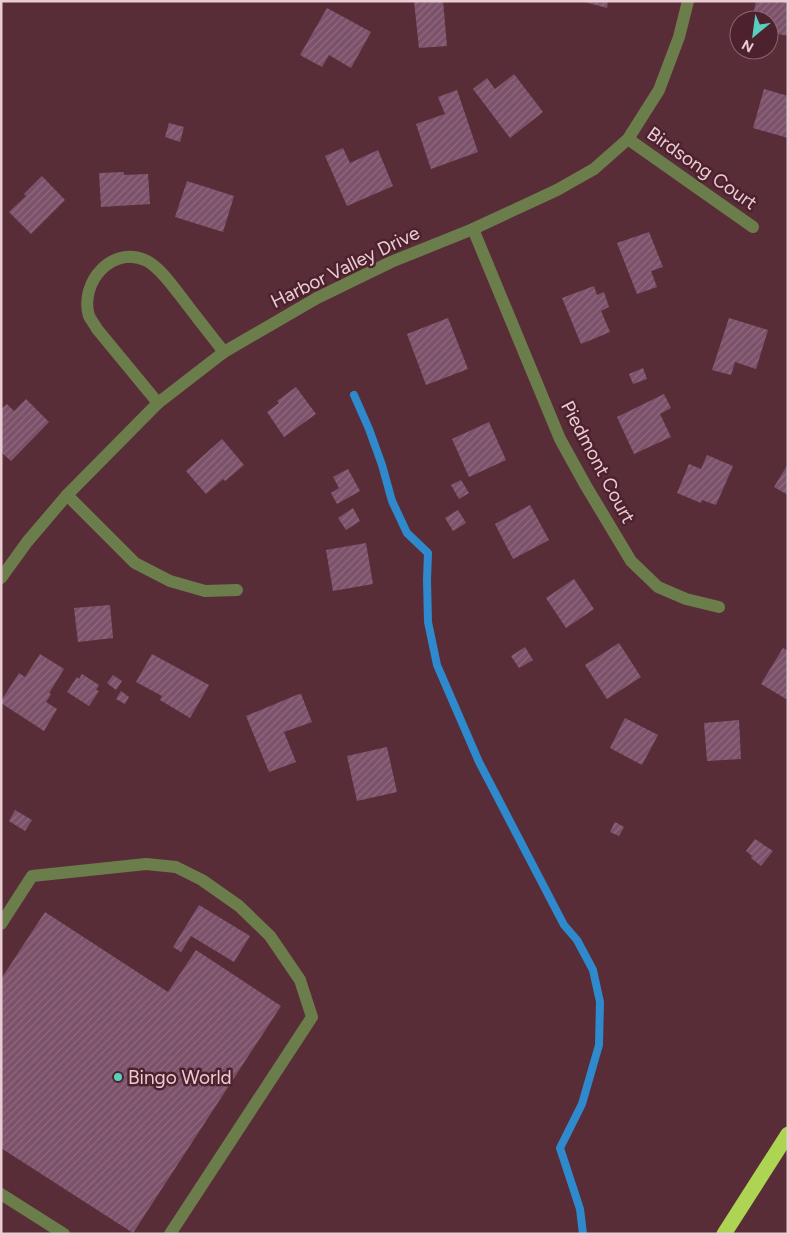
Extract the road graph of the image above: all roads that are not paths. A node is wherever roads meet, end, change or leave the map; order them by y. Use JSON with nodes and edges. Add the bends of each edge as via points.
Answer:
{"nodes":[{"id":1,"x":688,"y":1,"type":"edge"},
{"id":2,"x":628,"y":139,"type":"junction"},
{"id":3,"x":754,"y":227,"type":"dead end"},
{"id":4,"x":473,"y":229,"type":"junction"},
{"id":5,"x":224,"y":352,"type":"junction"},
{"id":6,"x":158,"y":403,"type":"junction"},
{"id":7,"x":67,"y":495,"type":"junction"},
{"id":8,"x":1,"y":578,"type":"edge"},
{"id":9,"x":238,"y":590,"type":"dead end"},
{"id":10,"x":719,"y":607,"type":"dead end"},
{"id":11,"x":1,"y":924,"type":"edge"},
{"id":12,"x":788,"y":1134,"type":"edge"},
{"id":13,"x":1,"y":1194,"type":"edge"},
{"id":14,"x":64,"y":1234,"type":"edge"},
{"id":15,"x":170,"y":1234,"type":"edge"},
{"id":16,"x":724,"y":1234,"type":"edge"}],
"edges":[{"from":1,"to":2,"type":"street","name":"Harbor Valley Drive","via":[[679,37],[659,90]]},
{"from":2,"to":3,"type":"street","name":"Birdsong Court"},
{"from":2,"to":4,"type":"street","name":"Harbor Valley Drive","via":[[594,169]]},
{"from":4,"to":5,"type":"street","name":"Harbor Valley Drive","via":[[391,262],[317,298]]},
{"from":4,"to":10,"type":"street","name":"Piedmont Court","via":[[560,439],[631,561],[658,587],[686,600]]},
{"from":5,"to":6,"type":"street","name":"Harbor Valley Drive"},
{"from":5,"to":6,"type":"street","via":[[161,272],[148,261],[134,257],[116,259],[101,269],[91,284],[87,301],[90,317]]},
{"from":6,"to":7,"type":"street","name":"Harbor Valley Drive"},
{"from":7,"to":8,"type":"street","name":"Harbor Valley Drive"},
{"from":7,"to":9,"type":"street","via":[[135,563],[170,581],[205,590]]},
{"from":11,"to":15,"type":"street","via":[[32,876],[146,864],[176,867],[202,880],[239,906],[270,936],[300,980],[312,1017]]},
{"from":12,"to":16,"type":"highway"},
{"from":13,"to":14,"type":"street"}]}
